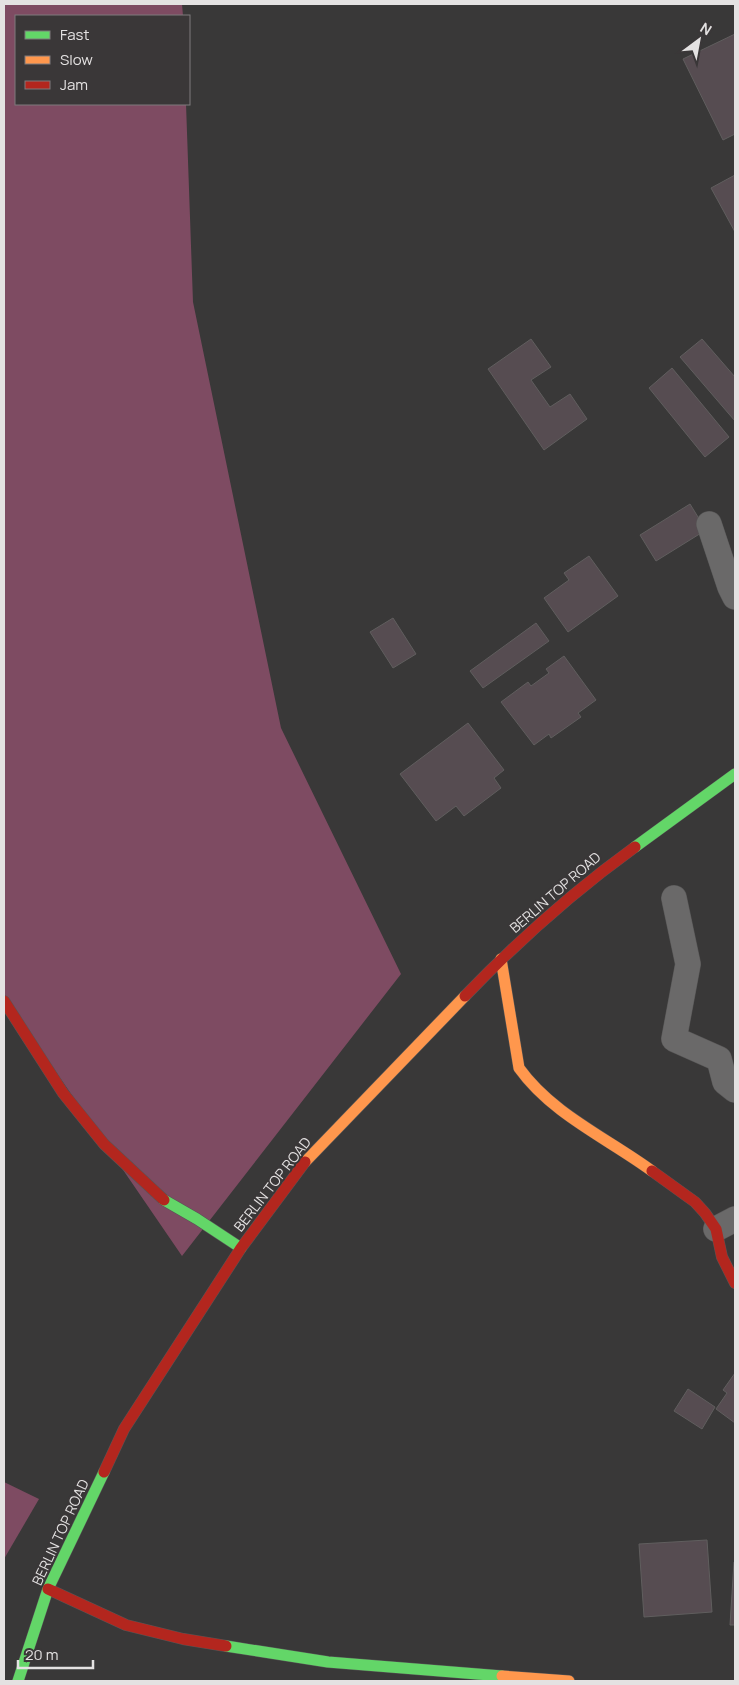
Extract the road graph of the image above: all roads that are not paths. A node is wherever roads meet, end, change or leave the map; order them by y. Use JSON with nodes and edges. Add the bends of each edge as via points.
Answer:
{"nodes":[{"id":1,"x":709,"y":524,"type":"dead end"},
{"id":2,"x":735,"y":597,"type":"edge"},
{"id":3,"x":735,"y":774,"type":"edge"},
{"id":4,"x":674,"y":898,"type":"dead end"},
{"id":5,"x":501,"y":960,"type":"junction"},
{"id":6,"x":4,"y":1001,"type":"edge"},
{"id":7,"x":735,"y":1090,"type":"edge"},
{"id":8,"x":726,"y":1224,"type":"edge"},
{"id":9,"x":241,"y":1248,"type":"junction"},
{"id":10,"x":735,"y":1283,"type":"edge"},
{"id":11,"x":48,"y":1589,"type":"junction"},
{"id":12,"x":18,"y":1681,"type":"edge"},
{"id":13,"x":569,"y":1681,"type":"edge"}],
"edges":[{"from":1,"to":2,"type":"street"},
{"from":3,"to":5,"type":"street","name":"BERLIN TOP ROAD","via":[[597,874]]},
{"from":4,"to":7,"type":"street","via":[[688,964],[674,1039],[719,1059],[725,1082]]},
{"from":5,"to":8,"type":"street","via":[[519,1068],[529,1082],[558,1109],[645,1166],[705,1213]]},
{"from":5,"to":9,"type":"street","name":"BERLIN TOP ROAD","via":[[303,1164]]},
{"from":6,"to":9,"type":"street","via":[[63,1093],[104,1144],[161,1198]]},
{"from":8,"to":10,"type":"street","via":[[722,1256]]},
{"from":9,"to":11,"type":"street","name":"BERLIN TOP ROAD","via":[[124,1429]]},
{"from":11,"to":12,"type":"street","name":"BERLIN TOP ROAD"},
{"from":11,"to":13,"type":"street","via":[[126,1625],[183,1639],[328,1662]]}]}
